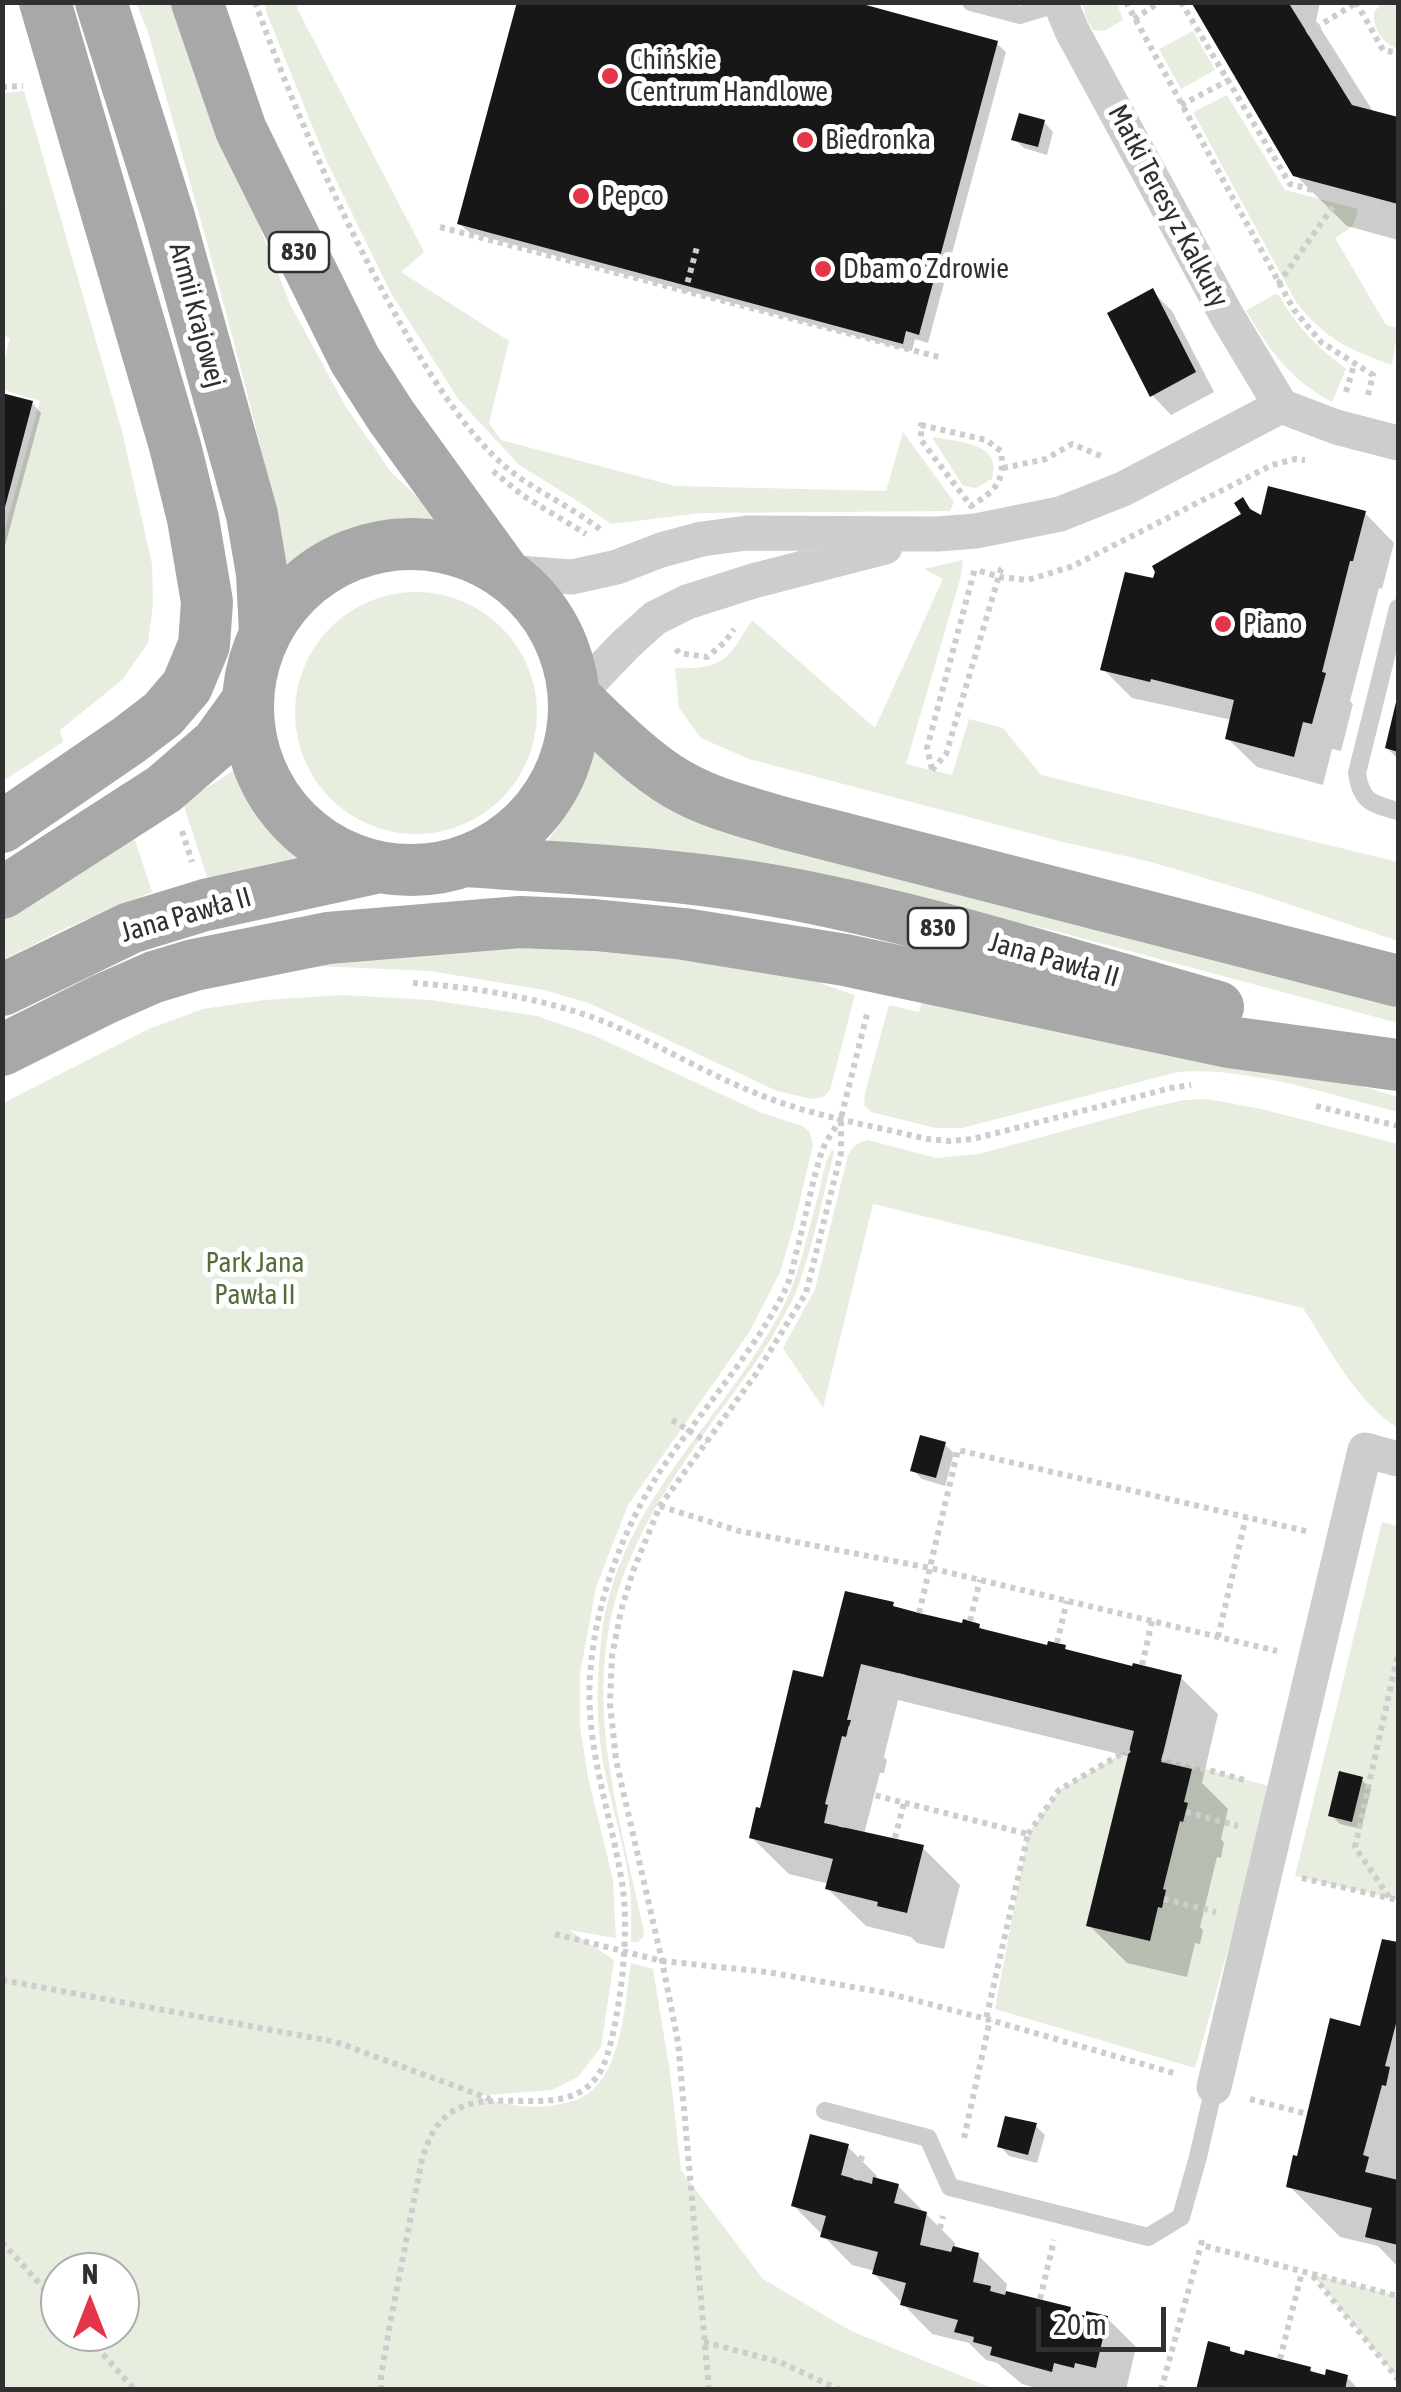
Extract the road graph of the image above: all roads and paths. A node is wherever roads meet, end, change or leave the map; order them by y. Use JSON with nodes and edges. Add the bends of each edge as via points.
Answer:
{"nodes":[{"id":1,"x":45,"y":2,"type":"edge"},
{"id":2,"x":101,"y":2,"type":"edge"},
{"id":3,"x":197,"y":2,"type":"edge"},
{"id":4,"x":256,"y":2,"type":"edge"},
{"id":5,"x":971,"y":2,"type":"edge"},
{"id":6,"x":1126,"y":2,"type":"edge"},
{"id":7,"x":1160,"y":2,"type":"edge"},
{"id":8,"x":1181,"y":2,"type":"edge"},
{"id":9,"x":1060,"y":3,"type":"edge"},
{"id":10,"x":1356,"y":3,"type":"edge"},
{"id":11,"x":1134,"y":19,"type":"junction"},
{"id":12,"x":1307,"y":34,"type":"dead end"},
{"id":13,"x":1398,"y":54,"type":"edge"},
{"id":14,"x":25,"y":72,"type":"dead end"},
{"id":15,"x":1231,"y":79,"type":"junction"},
{"id":16,"x":29,"y":85,"type":"dead end"},
{"id":17,"x":1180,"y":105,"type":"junction"},
{"id":18,"x":1340,"y":197,"type":"junction"},
{"id":19,"x":1398,"y":212,"type":"edge"},
{"id":20,"x":440,"y":227,"type":"dead end"},
{"id":21,"x":697,"y":247,"type":"dead end"},
{"id":22,"x":1278,"y":284,"type":"junction"},
{"id":23,"x":685,"y":292,"type":"junction"},
{"id":24,"x":939,"y":358,"type":"dead end"},
{"id":25,"x":1281,"y":406,"type":"junction"},
{"id":26,"x":1363,"y":414,"type":"dead end"},
{"id":27,"x":1398,"y":443,"type":"edge"},
{"id":28,"x":1072,"y":444,"type":"dead end"},
{"id":29,"x":1312,"y":460,"type":"dead end"},
{"id":30,"x":482,"y":462,"type":"dead end"},
{"id":31,"x":1003,"y":468,"type":"junction"},
{"id":32,"x":949,"y":477,"type":"dead end"},
{"id":33,"x":971,"y":506,"type":"dead end"},
{"id":34,"x":937,"y":534,"type":"junction"},
{"id":35,"x":607,"y":535,"type":"dead end"},
{"id":36,"x":597,"y":540,"type":"dead end"},
{"id":37,"x":1007,"y":564,"type":"dead end"},
{"id":38,"x":504,"y":572,"type":"junction"},
{"id":39,"x":1000,"y":576,"type":"junction"},
{"id":40,"x":1398,"y":608,"type":"edge"},
{"id":41,"x":265,"y":633,"type":"junction"},
{"id":42,"x":575,"y":698,"type":"junction"},
{"id":43,"x":248,"y":700,"type":"junction"},
{"id":44,"x":164,"y":789,"type":"junction"},
{"id":45,"x":1398,"y":811,"type":"edge"},
{"id":46,"x":2,"y":827,"type":"edge"},
{"id":47,"x":466,"y":860,"type":"junction"},
{"id":48,"x":379,"y":867,"type":"junction"},
{"id":49,"x":2,"y":893,"type":"edge"},
{"id":50,"x":204,"y":905,"type":"junction"},
{"id":51,"x":1398,"y":981,"type":"edge"},
{"id":52,"x":404,"y":982,"type":"dead end"},
{"id":53,"x":2,"y":990,"type":"edge"},
{"id":54,"x":871,"y":999,"type":"dead end"},
{"id":55,"x":2,"y":1050,"type":"edge"},
{"id":56,"x":1398,"y":1057,"type":"edge"},
{"id":57,"x":1398,"y":1065,"type":"edge"},
{"id":58,"x":1202,"y":1084,"type":"dead end"},
{"id":59,"x":1312,"y":1105,"type":"dead end"},
{"id":60,"x":841,"y":1118,"type":"junction"},
{"id":61,"x":1398,"y":1126,"type":"edge"},
{"id":62,"x":672,"y":1420,"type":"dead end"},
{"id":63,"x":689,"y":1431,"type":"junction"},
{"id":64,"x":706,"y":1442,"type":"junction"},
{"id":65,"x":1382,"y":1455,"type":"edge"},
{"id":66,"x":660,"y":1506,"type":"junction"},
{"id":67,"x":1246,"y":1516,"type":"junction"},
{"id":68,"x":1317,"y":1533,"type":"dead end"},
{"id":69,"x":930,"y":1568,"type":"junction"},
{"id":70,"x":980,"y":1580,"type":"junction"},
{"id":71,"x":1067,"y":1601,"type":"junction"},
{"id":72,"x":919,"y":1613,"type":"dead end"},
{"id":73,"x":970,"y":1622,"type":"dead end"},
{"id":74,"x":1152,"y":1622,"type":"junction"},
{"id":75,"x":1218,"y":1638,"type":"junction"},
{"id":76,"x":1057,"y":1643,"type":"dead end"},
{"id":77,"x":1287,"y":1653,"type":"dead end"},
{"id":78,"x":1398,"y":1654,"type":"edge"},
{"id":79,"x":1142,"y":1665,"type":"dead end"},
{"id":80,"x":902,"y":1674,"type":"dead end"},
{"id":81,"x":848,"y":1729,"type":"dead end"},
{"id":82,"x":885,"y":1738,"type":"junction"},
{"id":83,"x":1130,"y":1749,"type":"dead end"},
{"id":84,"x":1162,"y":1757,"type":"dead end"},
{"id":85,"x":1254,"y":1782,"type":"dead end"},
{"id":86,"x":870,"y":1794,"type":"junction"},
{"id":87,"x":904,"y":1803,"type":"junction"},
{"id":88,"x":1186,"y":1812,"type":"dead end"},
{"id":89,"x":1242,"y":1827,"type":"dead end"},
{"id":90,"x":842,"y":1828,"type":"dead end"},
{"id":91,"x":1028,"y":1834,"type":"junction"},
{"id":92,"x":895,"y":1838,"type":"dead end"},
{"id":93,"x":1295,"y":1876,"type":"dead end"},
{"id":94,"x":1164,"y":1899,"type":"dead end"},
{"id":95,"x":1394,"y":1899,"type":"edge"},
{"id":96,"x":1218,"y":1913,"type":"dead end"},
{"id":97,"x":555,"y":1934,"type":"dead end"},
{"id":98,"x":623,"y":1953,"type":"junction"},
{"id":99,"x":662,"y":1962,"type":"junction"},
{"id":100,"x":2,"y":1980,"type":"edge"},
{"id":101,"x":988,"y":2019,"type":"junction"},
{"id":102,"x":1214,"y":2087,"type":"junction"},
{"id":103,"x":495,"y":2101,"type":"junction"},
{"id":104,"x":826,"y":2112,"type":"dead end"},
{"id":105,"x":1307,"y":2114,"type":"dead end"},
{"id":106,"x":1370,"y":2130,"type":"dead end"},
{"id":107,"x":964,"y":2138,"type":"dead end"},
{"id":108,"x":1398,"y":2138,"type":"edge"},
{"id":109,"x":1060,"y":2215,"type":"junction"},
{"id":110,"x":1206,"y":2226,"type":"dead end"},
{"id":111,"x":2,"y":2242,"type":"edge"},
{"id":112,"x":1201,"y":2245,"type":"junction"},
{"id":113,"x":1302,"y":2272,"type":"junction"},
{"id":114,"x":1312,"y":2274,"type":"junction"},
{"id":115,"x":40,"y":2284,"type":"edge"},
{"id":116,"x":1398,"y":2296,"type":"edge"},
{"id":117,"x":1040,"y":2299,"type":"dead end"},
{"id":118,"x":704,"y":2342,"type":"junction"},
{"id":119,"x":101,"y":2352,"type":"edge"},
{"id":120,"x":1280,"y":2359,"type":"dead end"},
{"id":121,"x":1398,"y":2378,"type":"edge"},
{"id":122,"x":135,"y":2390,"type":"edge"},
{"id":123,"x":380,"y":2390,"type":"edge"},
{"id":124,"x":709,"y":2390,"type":"edge"},
{"id":125,"x":840,"y":2390,"type":"edge"},
{"id":126,"x":1161,"y":2390,"type":"edge"}],
"edges":[{"from":1,"to":46,"type":"main road","via":[[175,446],[207,602],[204,645],[187,686],[163,714]]},
{"from":2,"to":41,"type":"main road","name":"Armii Krajowej","number":"830","via":[[170,217],[252,516]]},
{"from":3,"to":38,"type":"main road","number":"830","via":[[241,130],[354,360]]},
{"from":4,"to":35,"type":"path","via":[[354,236],[447,399],[507,468]]},
{"from":5,"to":9,"type":"lane","via":[[1020,14]]},
{"from":6,"to":11,"type":"path"},
{"from":7,"to":11,"type":"path"},
{"from":8,"to":15,"type":"path"},
{"from":9,"to":25,"type":"street","name":"Matki Teresy z Kalkuty"},
{"from":10,"to":12,"type":"path"},
{"from":10,"to":13,"type":"path","via":[[1383,50]]},
{"from":11,"to":17,"type":"path"},
{"from":14,"to":16,"type":"path"},
{"from":15,"to":17,"type":"path"},
{"from":15,"to":18,"type":"path","via":[[1290,184]]},
{"from":17,"to":22,"type":"path"},
{"from":18,"to":19,"type":"path"},
{"from":18,"to":22,"type":"path"},
{"from":20,"to":23,"type":"path"},
{"from":21,"to":23,"type":"path"},
{"from":22,"to":26,"type":"path","via":[[1320,342],[1373,375]]},
{"from":23,"to":24,"type":"path"},
{"from":25,"to":27,"type":"street"},
{"from":25,"to":34,"type":"street","via":[[1060,514]]},
{"from":28,"to":31,"type":"path","via":[[1046,460]]},
{"from":29,"to":39,"type":"path","via":[[1272,465],[1073,566],[1028,580]]},
{"from":30,"to":36,"type":"path"},
{"from":31,"to":32,"type":"path","via":[[1001,452],[986,440],[922,425],[920,440]]},
{"from":31,"to":33,"type":"path","via":[[993,492]]},
{"from":34,"to":38,"type":"street","via":[[747,533],[702,539],[572,577]]},
{"from":34,"to":42,"type":"street","via":[[687,602],[655,618]]},
{"from":37,"to":39,"type":"path"},
{"from":38,"to":41,"type":"main road","number":"830","via":[[440,546],[370,548],[309,580]]},
{"from":38,"to":42,"type":"main road","number":"830","via":[[548,618],[567,656]]},
{"from":39,"to":39,"type":"path","via":[[946,754],[932,770],[927,748],[974,569]]},
{"from":40,"to":45,"type":"lane","via":[[1356,773],[1370,802]]},
{"from":41,"to":43,"type":"main road","number":"830"},
{"from":42,"to":47,"type":"main road","number":"830","via":[[570,749],[548,797],[512,836]]},
{"from":42,"to":51,"type":"main road","number":"830","via":[[676,784],[724,805]]},
{"from":43,"to":44,"type":"main road","via":[[217,743]]},
{"from":43,"to":48,"type":"main road","number":"830","via":[[255,757],[282,808],[325,846]]},
{"from":44,"to":49,"type":"main road"},
{"from":44,"to":50,"type":"path"},
{"from":47,"to":48,"type":"main road","number":"830","via":[[423,870]]},
{"from":47,"to":56,"type":"main road","name":"Jana Pawła II","number":"830","via":[[697,878],[794,894],[932,926]]},
{"from":48,"to":50,"type":"main road","name":"Jana Pawła II"},
{"from":50,"to":53,"type":"main road","name":"Jana Pawła II","via":[[130,928]]},
{"from":52,"to":60,"type":"path","via":[[544,1002],[594,1018],[755,1094]]},
{"from":54,"to":60,"type":"path"},
{"from":55,"to":57,"type":"main road","via":[[154,977],[194,966],[328,938],[520,922],[684,934],[844,960],[1229,1042]]},
{"from":58,"to":60,"type":"path","via":[[972,1140],[927,1139]]},
{"from":59,"to":61,"type":"path"},
{"from":60,"to":63,"type":"path","via":[[823,1148],[786,1288]]},
{"from":60,"to":64,"type":"path","via":[[842,1153],[806,1293]]},
{"from":62,"to":63,"type":"path"},
{"from":63,"to":64,"type":"path"},
{"from":63,"to":98,"type":"path","via":[[656,1478],[610,1573],[593,1648],[594,1761],[623,1887]]},
{"from":64,"to":66,"type":"path"},
{"from":65,"to":102,"type":"street"},
{"from":66,"to":69,"type":"path","via":[[740,1531]]},
{"from":66,"to":99,"type":"path","via":[[620,1611],[610,1704],[616,1760]]},
{"from":67,"to":68,"type":"path"},
{"from":67,"to":69,"type":"path","via":[[958,1450]]},
{"from":67,"to":75,"type":"path"},
{"from":69,"to":70,"type":"path"},
{"from":69,"to":72,"type":"path"},
{"from":70,"to":71,"type":"path"},
{"from":70,"to":73,"type":"path"},
{"from":71,"to":74,"type":"path"},
{"from":71,"to":76,"type":"path"},
{"from":74,"to":75,"type":"path"},
{"from":74,"to":79,"type":"path"},
{"from":75,"to":77,"type":"path"},
{"from":78,"to":95,"type":"path","via":[[1355,1847]]},
{"from":80,"to":82,"type":"path"},
{"from":81,"to":82,"type":"path"},
{"from":82,"to":86,"type":"path"},
{"from":83,"to":91,"type":"path","via":[[1060,1790]]},
{"from":84,"to":85,"type":"path"},
{"from":86,"to":87,"type":"path"},
{"from":86,"to":90,"type":"path","via":[[845,1813]]},
{"from":87,"to":91,"type":"path"},
{"from":87,"to":92,"type":"path"},
{"from":88,"to":89,"type":"path"},
{"from":91,"to":101,"type":"path"},
{"from":93,"to":95,"type":"path"},
{"from":94,"to":96,"type":"path"},
{"from":97,"to":98,"type":"path"},
{"from":98,"to":99,"type":"path"},
{"from":98,"to":103,"type":"path","via":[[613,2032],[598,2074],[559,2100]]},
{"from":99,"to":101,"type":"path","via":[[767,1972]]},
{"from":99,"to":118,"type":"path","via":[[678,2042]]},
{"from":100,"to":103,"type":"path","via":[[336,2042]]},
{"from":101,"to":102,"type":"path"},
{"from":101,"to":107,"type":"path"},
{"from":102,"to":105,"type":"path"},
{"from":102,"to":109,"type":"lane","via":[[1180,2217],[1148,2237]]},
{"from":103,"to":123,"type":"path","via":[[456,2110],[428,2140]]},
{"from":104,"to":109,"type":"lane","via":[[928,2138],[950,2187]]},
{"from":106,"to":108,"type":"path"},
{"from":109,"to":117,"type":"path"},
{"from":110,"to":112,"type":"path"},
{"from":111,"to":115,"type":"path"},
{"from":112,"to":113,"type":"path"},
{"from":112,"to":126,"type":"path"},
{"from":113,"to":114,"type":"path"},
{"from":113,"to":120,"type":"path"},
{"from":114,"to":116,"type":"path"},
{"from":114,"to":121,"type":"path"},
{"from":118,"to":124,"type":"path"},
{"from":118,"to":125,"type":"path","via":[[780,2362]]},
{"from":119,"to":122,"type":"path"}]}
